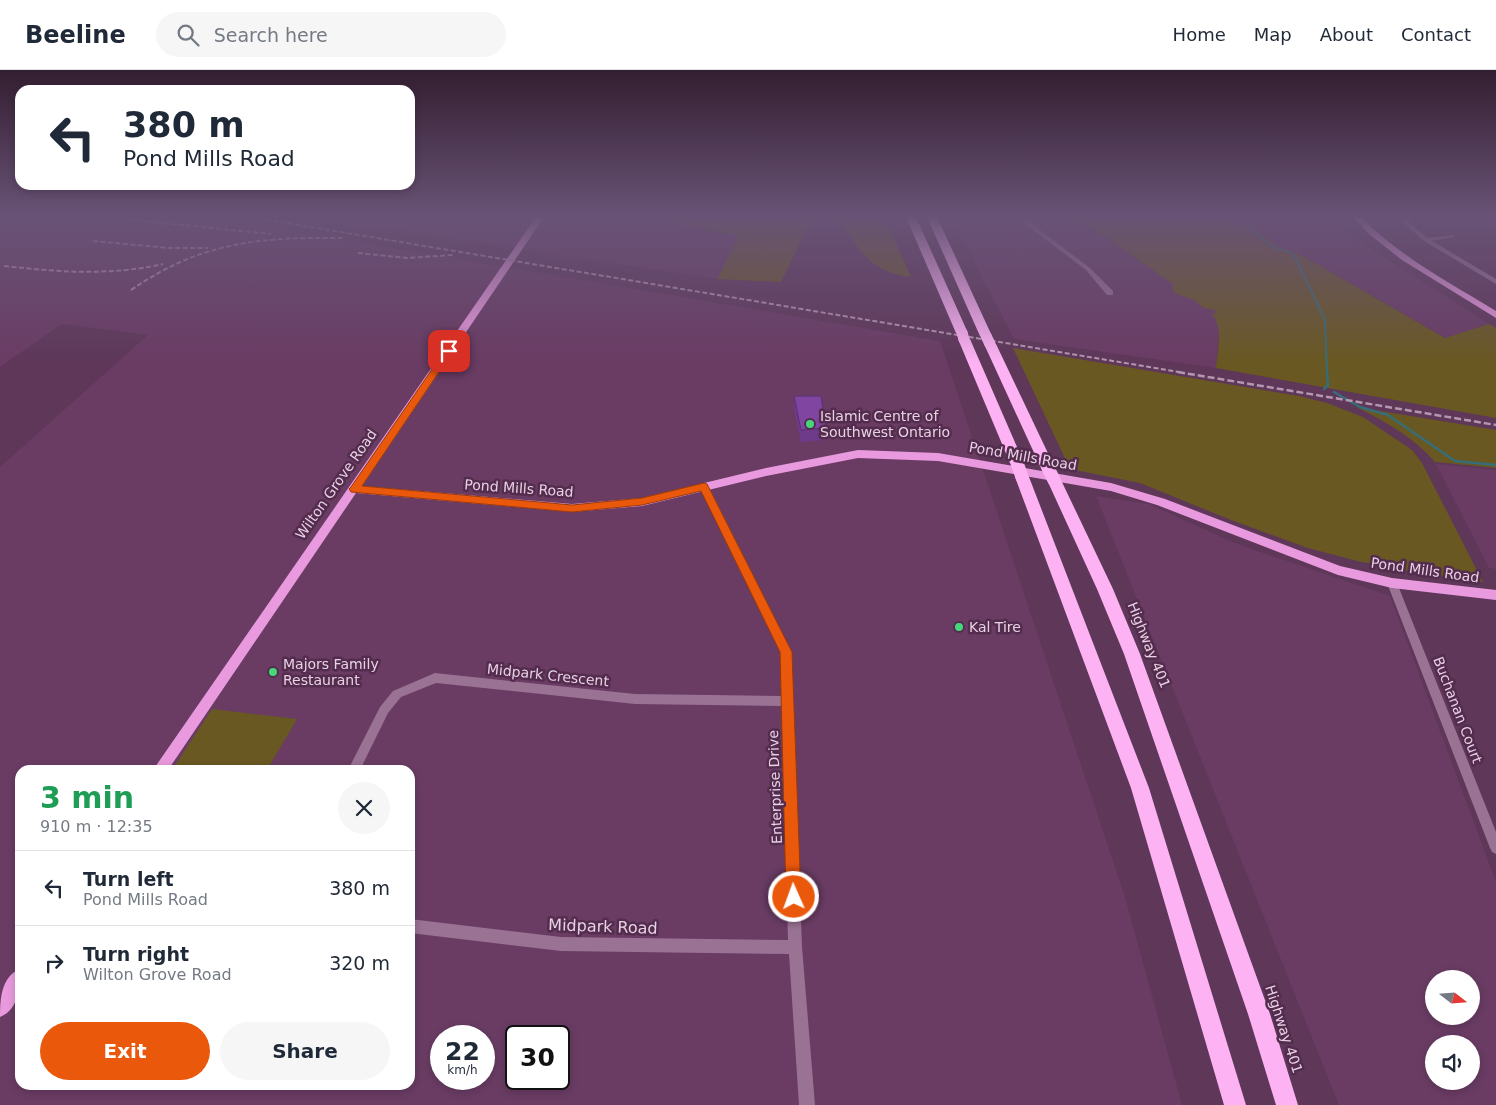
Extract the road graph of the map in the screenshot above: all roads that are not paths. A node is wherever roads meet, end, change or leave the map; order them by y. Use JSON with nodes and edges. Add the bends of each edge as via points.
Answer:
{"nodes":[{"id":1,"x":507,"y":265,"type":"edge"},
{"id":2,"x":932,"y":265,"type":"edge"},
{"id":3,"x":954,"y":265,"type":"edge"},
{"id":4,"x":1083,"y":265,"type":"edge"},
{"id":5,"x":1417,"y":265,"type":"edge"},
{"id":6,"x":1468,"y":265,"type":"edge"},
{"id":7,"x":1496,"y":282,"type":"edge"},
{"id":8,"x":1110,"y":293,"type":"dead end"},
{"id":9,"x":1496,"y":315,"type":"edge"},
{"id":10,"x":704,"y":487,"type":"junction"},
{"id":11,"x":354,"y":489,"type":"junction"},
{"id":12,"x":1392,"y":583,"type":"junction"},
{"id":13,"x":1496,"y":595,"type":"edge"},
{"id":14,"x":787,"y":701,"type":"junction"},
{"id":15,"x":163,"y":765,"type":"edge"},
{"id":16,"x":356,"y":765,"type":"edge"},
{"id":17,"x":1496,"y":848,"type":"edge"},
{"id":18,"x":415,"y":927,"type":"edge"},
{"id":19,"x":796,"y":947,"type":"junction"},
{"id":20,"x":15,"y":986,"type":"edge"},
{"id":21,"x":0,"y":1008,"type":"edge"},
{"id":22,"x":1259,"y":1014,"type":"junction"},
{"id":23,"x":807,"y":1105,"type":"edge"},
{"id":24,"x":1236,"y":1105,"type":"edge"},
{"id":25,"x":1287,"y":1105,"type":"edge"},
{"id":26,"x":1296,"y":1105,"type":"edge"}],
"edges":[{"from":1,"to":11,"type":"main road","name":"Wilton Grove Road"},
{"from":2,"to":24,"type":"highway","via":[[1019,470],[1140,788]]},
{"from":3,"to":22,"type":"highway","name":"Highway 401","via":[[1105,589],[1132,654]]},
{"from":4,"to":8,"type":"street"},
{"from":5,"to":9,"type":"main road"},
{"from":6,"to":7,"type":"street"},
{"from":10,"to":11,"type":"main road","name":"Pond Mills Road","via":[[642,502],[572,508]]},
{"from":10,"to":12,"type":"main road","name":"Pond Mills Road","via":[[858,454],[938,457],[1111,487],[1161,502],[1338,570]]},
{"from":10,"to":14,"type":"street","name":"Enterprise Drive","via":[[786,652]]},
{"from":11,"to":15,"type":"main road","name":"Wilton Grove Road"},
{"from":12,"to":13,"type":"main road","name":"Pond Mills Road"},
{"from":12,"to":17,"type":"street","name":"Buchanan Court"},
{"from":14,"to":16,"type":"street","name":"Midpark Crescent","via":[[635,699],[435,678],[397,694],[384,710]]},
{"from":14,"to":19,"type":"street","name":"Enterprise Drive"},
{"from":18,"to":19,"type":"street","name":"Midpark Road","via":[[561,944]]},
{"from":19,"to":23,"type":"street","name":"Enterprise Drive"},
{"from":20,"to":21,"type":"main road"},
{"from":22,"to":25,"type":"highway","name":"Highway 401"},
{"from":22,"to":26,"type":"highway"}]}
